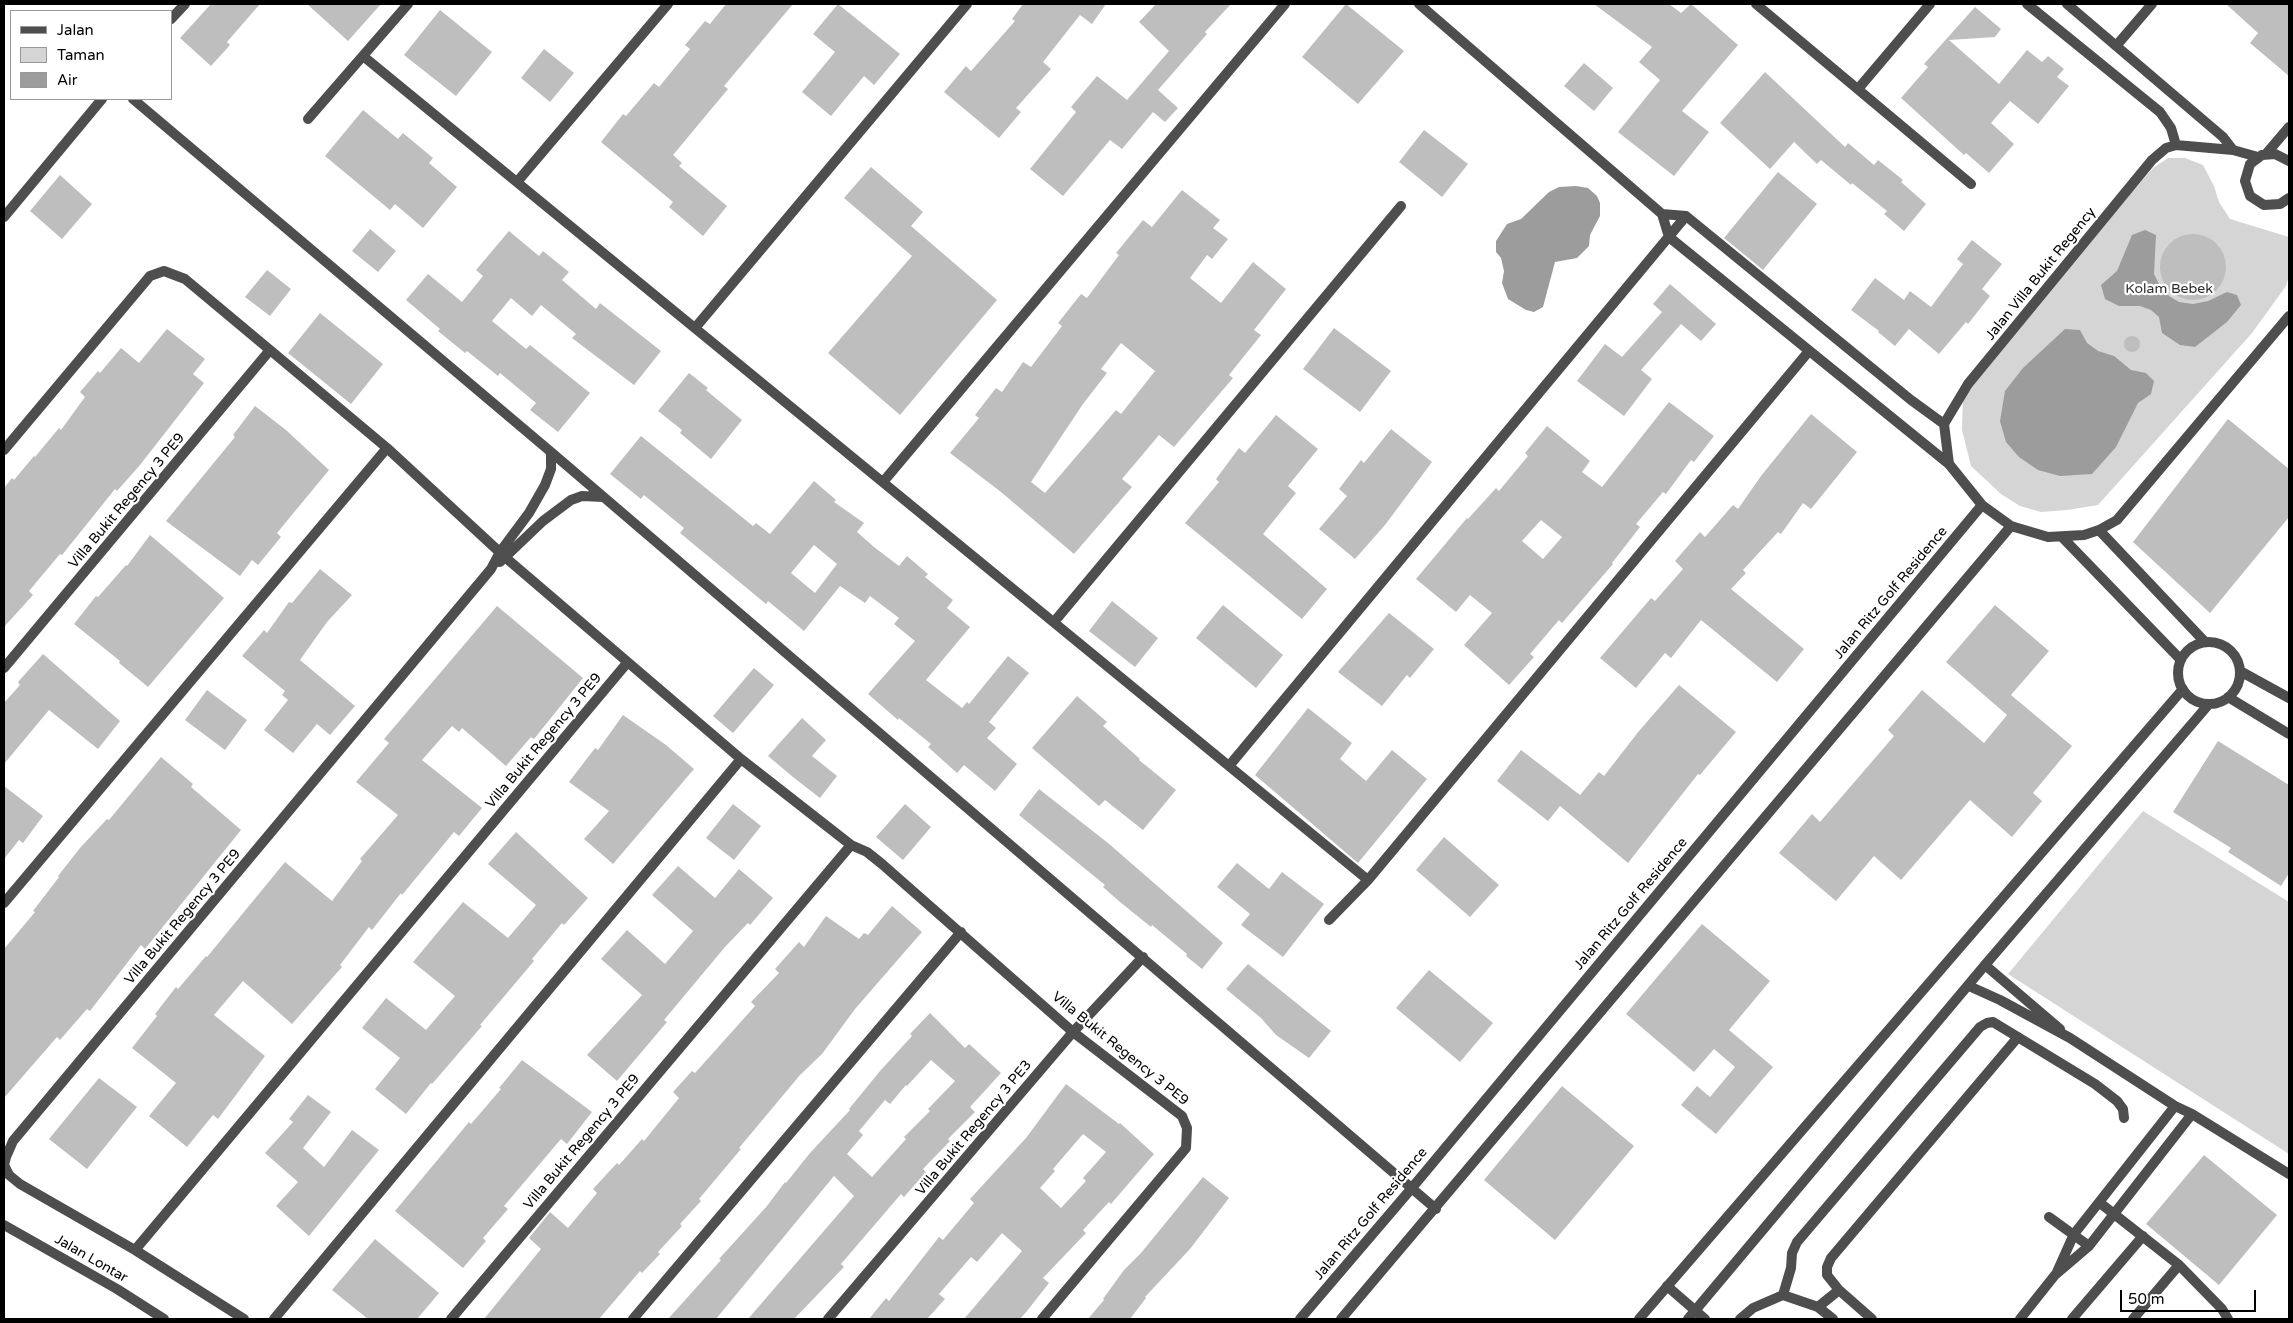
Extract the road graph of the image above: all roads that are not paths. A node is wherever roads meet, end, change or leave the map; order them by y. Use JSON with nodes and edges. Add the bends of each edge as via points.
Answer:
{"nodes":[{"id":1,"x":185,"y":4,"type":"edge"},
{"id":2,"x":408,"y":4,"type":"edge"},
{"id":3,"x":668,"y":4,"type":"edge"},
{"id":4,"x":967,"y":4,"type":"edge"},
{"id":5,"x":1285,"y":4,"type":"edge"},
{"id":6,"x":1419,"y":4,"type":"edge"},
{"id":7,"x":1756,"y":4,"type":"edge"},
{"id":8,"x":1930,"y":4,"type":"edge"},
{"id":9,"x":2028,"y":4,"type":"edge"},
{"id":10,"x":2067,"y":4,"type":"edge"},
{"id":11,"x":2152,"y":4,"type":"edge"},
{"id":12,"x":172,"y":18,"type":"edge"},
{"id":13,"x":2116,"y":46,"type":"junction"},
{"id":14,"x":363,"y":56,"type":"junction"},
{"id":15,"x":1858,"y":89,"type":"junction"},
{"id":16,"x":101,"y":100,"type":"edge"},
{"id":17,"x":134,"y":100,"type":"edge"},
{"id":18,"x":308,"y":119,"type":"dead end"},
{"id":19,"x":2289,"y":127,"type":"edge"},
{"id":20,"x":2176,"y":145,"type":"junction"},
{"id":21,"x":2233,"y":150,"type":"junction"},
{"id":22,"x":2262,"y":156,"type":"junction"},
{"id":23,"x":2289,"y":162,"type":"edge"},
{"id":24,"x":517,"y":182,"type":"junction"},
{"id":25,"x":1971,"y":184,"type":"dead end"},
{"id":26,"x":2289,"y":198,"type":"edge"},
{"id":27,"x":1401,"y":206,"type":"dead end"},
{"id":28,"x":1662,"y":214,"type":"junction"},
{"id":29,"x":1686,"y":216,"type":"junction"},
{"id":30,"x":4,"y":217,"type":"edge"},
{"id":31,"x":1669,"y":237,"type":"junction"},
{"id":32,"x":2289,"y":316,"type":"edge"},
{"id":33,"x":695,"y":328,"type":"junction"},
{"id":34,"x":270,"y":350,"type":"junction"},
{"id":35,"x":1809,"y":352,"type":"junction"},
{"id":36,"x":1944,"y":424,"type":"junction"},
{"id":37,"x":387,"y":448,"type":"junction"},
{"id":38,"x":4,"y":450,"type":"edge"},
{"id":39,"x":551,"y":452,"type":"junction"},
{"id":40,"x":1949,"y":464,"type":"junction"},
{"id":41,"x":883,"y":482,"type":"junction"},
{"id":42,"x":603,"y":497,"type":"junction"},
{"id":43,"x":1982,"y":505,"type":"junction"},
{"id":44,"x":2011,"y":526,"type":"junction"},
{"id":45,"x":2099,"y":530,"type":"junction"},
{"id":46,"x":2062,"y":537,"type":"junction"},
{"id":47,"x":503,"y":555,"type":"junction"},
{"id":48,"x":1054,"y":622,"type":"junction"},
{"id":49,"x":2205,"y":642,"type":"junction"},
{"id":50,"x":2181,"y":660,"type":"junction"},
{"id":51,"x":627,"y":663,"type":"junction"},
{"id":52,"x":4,"y":668,"type":"edge"},
{"id":53,"x":2240,"y":671,"type":"junction"},
{"id":54,"x":2183,"y":690,"type":"junction"},
{"id":55,"x":2228,"y":698,"type":"junction"},
{"id":56,"x":2289,"y":698,"type":"edge"},
{"id":57,"x":2209,"y":704,"type":"junction"},
{"id":58,"x":2289,"y":734,"type":"edge"},
{"id":59,"x":741,"y":759,"type":"junction"},
{"id":60,"x":1229,"y":766,"type":"junction"},
{"id":61,"x":851,"y":845,"type":"junction"},
{"id":62,"x":1368,"y":880,"type":"junction"},
{"id":63,"x":4,"y":903,"type":"edge"},
{"id":64,"x":1330,"y":920,"type":"dead end"},
{"id":65,"x":961,"y":932,"type":"junction"},
{"id":66,"x":1143,"y":957,"type":"junction"},
{"id":67,"x":1985,"y":965,"type":"junction"},
{"id":68,"x":1969,"y":986,"type":"junction"},
{"id":69,"x":1073,"y":1032,"type":"junction"},
{"id":70,"x":2018,"y":1037,"type":"junction"},
{"id":71,"x":2070,"y":1038,"type":"junction"},
{"id":72,"x":2175,"y":1106,"type":"junction"},
{"id":73,"x":2192,"y":1114,"type":"junction"},
{"id":74,"x":2124,"y":1118,"type":"dead end"},
{"id":75,"x":2289,"y":1174,"type":"edge"},
{"id":76,"x":1411,"y":1189,"type":"junction"},
{"id":77,"x":2100,"y":1202,"type":"junction"},
{"id":78,"x":1436,"y":1209,"type":"junction"},
{"id":79,"x":2115,"y":1214,"type":"junction"},
{"id":80,"x":2049,"y":1217,"type":"dead end"},
{"id":81,"x":4,"y":1225,"type":"edge"},
{"id":82,"x":2074,"y":1234,"type":"junction"},
{"id":83,"x":2143,"y":1236,"type":"junction"},
{"id":84,"x":2089,"y":1246,"type":"junction"},
{"id":85,"x":135,"y":1250,"type":"junction"},
{"id":86,"x":2179,"y":1265,"type":"junction"},
{"id":87,"x":2055,"y":1275,"type":"junction"},
{"id":88,"x":1667,"y":1286,"type":"junction"},
{"id":89,"x":1839,"y":1290,"type":"junction"},
{"id":90,"x":1783,"y":1295,"type":"junction"},
{"id":91,"x":1818,"y":1308,"type":"junction"},
{"id":92,"x":1696,"y":1311,"type":"junction"},
{"id":93,"x":164,"y":1319,"type":"edge"},
{"id":94,"x":244,"y":1319,"type":"edge"},
{"id":95,"x":274,"y":1319,"type":"edge"},
{"id":96,"x":451,"y":1319,"type":"edge"},
{"id":97,"x":633,"y":1319,"type":"edge"},
{"id":98,"x":828,"y":1319,"type":"edge"},
{"id":99,"x":1042,"y":1319,"type":"edge"},
{"id":100,"x":1300,"y":1319,"type":"edge"},
{"id":101,"x":1341,"y":1319,"type":"edge"},
{"id":102,"x":1639,"y":1319,"type":"edge"},
{"id":103,"x":1688,"y":1319,"type":"edge"},
{"id":104,"x":1705,"y":1319,"type":"edge"},
{"id":105,"x":1740,"y":1319,"type":"edge"},
{"id":106,"x":1833,"y":1319,"type":"edge"},
{"id":107,"x":1872,"y":1319,"type":"edge"},
{"id":108,"x":2020,"y":1319,"type":"edge"},
{"id":109,"x":2072,"y":1319,"type":"edge"},
{"id":110,"x":2133,"y":1319,"type":"edge"},
{"id":111,"x":2228,"y":1319,"type":"edge"}],
"edges":[{"from":1,"to":12,"type":"street"},
{"from":2,"to":14,"type":"street"},
{"from":3,"to":24,"type":"street"},
{"from":4,"to":33,"type":"street"},
{"from":5,"to":41,"type":"street"},
{"from":6,"to":28,"type":"street"},
{"from":7,"to":15,"type":"street"},
{"from":8,"to":15,"type":"street"},
{"from":9,"to":20,"type":"street","via":[[2160,112],[2171,128]]},
{"from":10,"to":13,"type":"street"},
{"from":11,"to":13,"type":"street"},
{"from":13,"to":21,"type":"street","via":[[2223,137]]},
{"from":14,"to":18,"type":"street"},
{"from":14,"to":24,"type":"street"},
{"from":15,"to":25,"type":"street"},
{"from":16,"to":30,"type":"street"},
{"from":17,"to":39,"type":"street"},
{"from":19,"to":22,"type":"street"},
{"from":20,"to":21,"type":"street"},
{"from":20,"to":36,"type":"street","name":"Jalan Villa Bukit Regency","via":[[2166,148],[2152,160],[1968,384]]},
{"from":21,"to":22,"type":"street"},
{"from":22,"to":23,"type":"street","via":[[2275,154]]},
{"from":22,"to":26,"type":"street","via":[[2250,164],[2246,172],[2250,196],[2272,206]]},
{"from":24,"to":33,"type":"street"},
{"from":27,"to":48,"type":"street"},
{"from":28,"to":29,"type":"street"},
{"from":28,"to":31,"type":"street"},
{"from":29,"to":31,"type":"street"},
{"from":29,"to":36,"type":"street"},
{"from":31,"to":35,"type":"street"},
{"from":31,"to":60,"type":"street"},
{"from":32,"to":45,"type":"street","via":[[2117,520]]},
{"from":33,"to":41,"type":"street"},
{"from":34,"to":37,"type":"street","name":"Villa Bukit Regency 3 PE9"},
{"from":34,"to":38,"type":"street","name":"Villa Bukit Regency 3 PE9","via":[[185,279],[164,270],[150,276]]},
{"from":34,"to":52,"type":"street","name":"Villa Bukit Regency 3 PE9"},
{"from":35,"to":40,"type":"street"},
{"from":35,"to":62,"type":"street"},
{"from":36,"to":40,"type":"street"},
{"from":37,"to":47,"type":"street","name":"Villa Bukit Regency 3 PE9"},
{"from":37,"to":63,"type":"street"},
{"from":39,"to":42,"type":"street"},
{"from":39,"to":47,"type":"street","name":"Villa Bukit Regency 3 PE9","via":[[551,469],[545,485]]},
{"from":40,"to":43,"type":"street"},
{"from":41,"to":48,"type":"street"},
{"from":42,"to":47,"type":"street","name":"Villa Bukit Regency 3 PE9","via":[[582,496],[571,500]]},
{"from":42,"to":66,"type":"street"},
{"from":43,"to":44,"type":"street"},
{"from":43,"to":76,"type":"street","name":"Jalan Ritz Golf Residence"},
{"from":44,"to":46,"type":"street","via":[[2048,537]]},
{"from":44,"to":78,"type":"street"},
{"from":45,"to":46,"type":"street"},
{"from":45,"to":49,"type":"street"},
{"from":46,"to":50,"type":"street"},
{"from":47,"to":51,"type":"street","name":"Villa Bukit Regency 3 PE9"},
{"from":47,"to":85,"type":"street","name":"Villa Bukit Regency 3 PE9","via":[[13,1141],[4,1165],[9,1176]]},
{"from":48,"to":60,"type":"street"},
{"from":49,"to":50,"type":"street","via":[[2187,651]]},
{"from":49,"to":53,"type":"street","via":[[2215,642],[2233,652]]},
{"from":50,"to":54,"type":"street","via":[[2179,680]]},
{"from":51,"to":59,"type":"street","name":"Villa Bukit Regency 3 PE9"},
{"from":51,"to":85,"type":"street","name":"Villa Bukit Regency 3 PE9"},
{"from":53,"to":55,"type":"street","via":[[2240,681]]},
{"from":53,"to":56,"type":"street"},
{"from":54,"to":57,"type":"street","via":[[2199,702]]},
{"from":54,"to":88,"type":"street"},
{"from":55,"to":57,"type":"street"},
{"from":55,"to":58,"type":"street"},
{"from":57,"to":67,"type":"street"},
{"from":59,"to":61,"type":"street","name":"Villa Bukit Regency 3 PE9"},
{"from":59,"to":95,"type":"street"},
{"from":60,"to":62,"type":"street"},
{"from":61,"to":65,"type":"street","name":"Villa Bukit Regency 3 PE9","via":[[867,852]]},
{"from":61,"to":96,"type":"street","name":"Villa Bukit Regency 3 PE9"},
{"from":62,"to":64,"type":"street"},
{"from":65,"to":69,"type":"street","name":"Villa Bukit Regency 3 PE9"},
{"from":65,"to":97,"type":"street"},
{"from":66,"to":69,"type":"street","name":"Villa Bukit Regency 3 PE3"},
{"from":66,"to":76,"type":"street"},
{"from":67,"to":68,"type":"street"},
{"from":67,"to":71,"type":"street"},
{"from":68,"to":71,"type":"street"},
{"from":68,"to":92,"type":"street"},
{"from":69,"to":98,"type":"street","name":"Villa Bukit Regency 3 PE3"},
{"from":69,"to":99,"type":"street","name":"Villa Bukit Regency 3 PE9","via":[[1182,1116],[1187,1128],[1186,1148]]},
{"from":70,"to":74,"type":"street","via":[[2102,1089],[2117,1101],[2123,1109]]},
{"from":70,"to":89,"type":"street","via":[[1831,1258],[1827,1275]]},
{"from":70,"to":90,"type":"street","via":[[1993,1022],[1980,1027],[1797,1242]]},
{"from":71,"to":72,"type":"street"},
{"from":72,"to":73,"type":"street"},
{"from":72,"to":77,"type":"street"},
{"from":73,"to":75,"type":"street"},
{"from":73,"to":79,"type":"street"},
{"from":76,"to":78,"type":"street"},
{"from":76,"to":100,"type":"street","name":"Jalan Ritz Golf Residence"},
{"from":77,"to":79,"type":"street"},
{"from":77,"to":82,"type":"street"},
{"from":78,"to":101,"type":"street"},
{"from":79,"to":83,"type":"street"},
{"from":79,"to":84,"type":"street"},
{"from":80,"to":82,"type":"street"},
{"from":81,"to":93,"type":"street","name":"Jalan Lontar"},
{"from":82,"to":84,"type":"street"},
{"from":82,"to":87,"type":"street"},
{"from":83,"to":86,"type":"street"},
{"from":83,"to":109,"type":"street"},
{"from":84,"to":87,"type":"street"},
{"from":85,"to":94,"type":"street","name":"Villa Bukit Regency 3 PE9"},
{"from":86,"to":110,"type":"street"},
{"from":86,"to":111,"type":"street"},
{"from":87,"to":108,"type":"street"},
{"from":88,"to":92,"type":"street"},
{"from":88,"to":102,"type":"street"},
{"from":89,"to":91,"type":"street"},
{"from":89,"to":107,"type":"street"},
{"from":90,"to":91,"type":"street"},
{"from":90,"to":105,"type":"street","via":[[1753,1308]]},
{"from":91,"to":106,"type":"street"},
{"from":92,"to":103,"type":"street"},
{"from":92,"to":104,"type":"street"}]}
